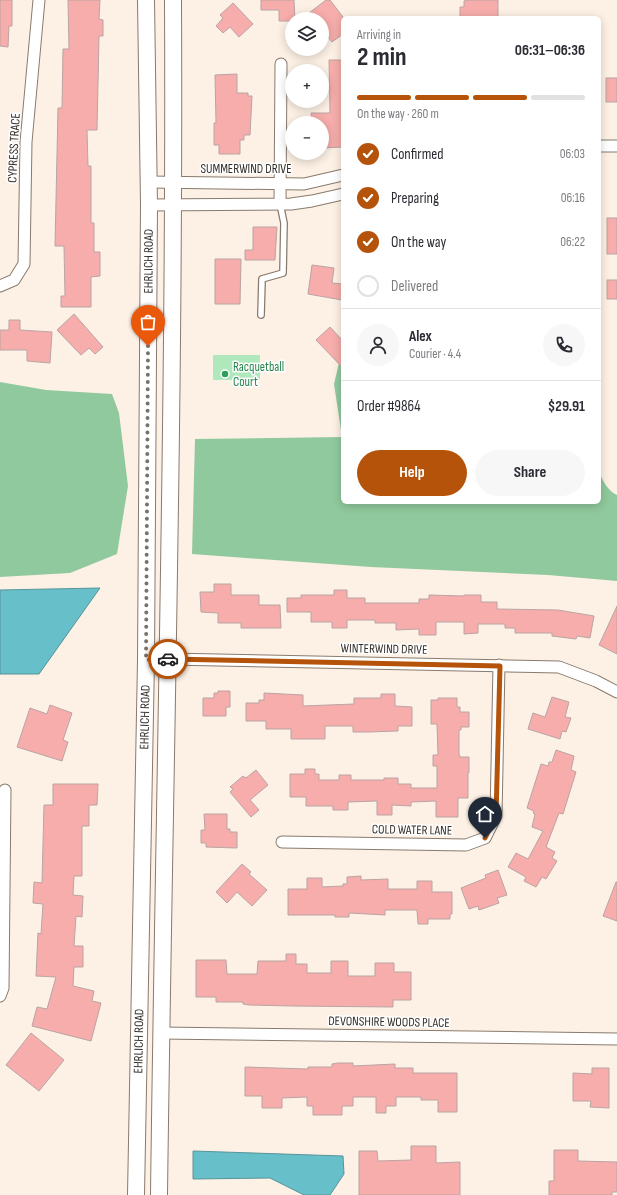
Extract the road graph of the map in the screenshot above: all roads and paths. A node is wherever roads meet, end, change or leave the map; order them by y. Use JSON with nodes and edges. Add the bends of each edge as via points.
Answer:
{"nodes":[{"id":1,"x":39,"y":0,"type":"edge"},
{"id":2,"x":146,"y":0,"type":"edge"},
{"id":3,"x":173,"y":0,"type":"edge"},
{"id":4,"x":281,"y":64,"type":"dead end"},
{"id":5,"x":601,"y":146,"type":"edge"},
{"id":6,"x":617,"y":146,"type":"edge"},
{"id":7,"x":341,"y":175,"type":"edge"},
{"id":8,"x":149,"y":182,"type":"junction"},
{"id":9,"x":174,"y":183,"type":"junction"},
{"id":10,"x":280,"y":184,"type":"junction"},
{"id":11,"x":341,"y":194,"type":"edge"},
{"id":12,"x":280,"y":204,"type":"junction"},
{"id":13,"x":149,"y":205,"type":"junction"},
{"id":14,"x":174,"y":205,"type":"junction"},
{"id":15,"x":0,"y":286,"type":"edge"},
{"id":16,"x":261,"y":315,"type":"dead end"},
{"id":17,"x":168,"y":659,"type":"junction"},
{"id":18,"x":146,"y":660,"type":"junction"},
{"id":19,"x":500,"y":666,"type":"junction"},
{"id":20,"x":617,"y":692,"type":"edge"},
{"id":21,"x":5,"y":790,"type":"dead end"},
{"id":22,"x":282,"y":842,"type":"dead end"},
{"id":23,"x":0,"y":996,"type":"edge"},
{"id":24,"x":161,"y":1033,"type":"junction"},
{"id":25,"x":617,"y":1039,"type":"edge"},
{"id":26,"x":137,"y":1124,"type":"junction"},
{"id":27,"x":136,"y":1195,"type":"edge"},
{"id":28,"x":150,"y":1195,"type":"edge"},
{"id":29,"x":159,"y":1195,"type":"edge"}],
"edges":[{"from":1,"to":15,"type":"street","name":"CYPRESS TRACE","via":[[26,142],[24,264],[14,280]]},
{"from":2,"to":8,"type":"main road","name":"EHRLICH ROAD"},
{"from":3,"to":9,"type":"main road","name":"EHRLICH ROAD"},
{"from":4,"to":10,"type":"street"},
{"from":5,"to":6,"type":"street"},
{"from":7,"to":10,"type":"street","name":"SUMMERWIND DRIVE","via":[[304,184]]},
{"from":8,"to":9,"type":"street","name":"SUMMERWIND DRIVE"},
{"from":8,"to":13,"type":"main road","name":"EHRLICH ROAD"},
{"from":9,"to":10,"type":"street","name":"SUMMERWIND DRIVE"},
{"from":9,"to":14,"type":"main road","name":"EHRLICH ROAD"},
{"from":10,"to":12,"type":"street"},
{"from":11,"to":12,"type":"street"},
{"from":12,"to":14,"type":"street"},
{"from":12,"to":16,"type":"lane","via":[[284,223],[283,273],[262,279]]},
{"from":13,"to":14,"type":"street"},
{"from":13,"to":18,"type":"main road","name":"EHRLICH ROAD"},
{"from":14,"to":17,"type":"main road","name":"EHRLICH ROAD"},
{"from":17,"to":18,"type":"street","name":"WINTERWIND DRIVE"},
{"from":17,"to":19,"type":"street","name":"WINTERWIND DRIVE"},
{"from":17,"to":24,"type":"main road","name":"EHRLICH ROAD"},
{"from":18,"to":26,"type":"main road","name":"EHRLICH ROAD"},
{"from":19,"to":20,"type":"street","name":"WINTERWIND DRIVE","via":[[559,667],[596,680]]},
{"from":19,"to":22,"type":"street","name":"COLD WATER LANE","via":[[496,816],[485,838],[466,845]]},
{"from":21,"to":23,"type":"street","via":[[3,988]]},
{"from":24,"to":25,"type":"street","name":"DEVONSHIRE WOODS PLACE"},
{"from":24,"to":29,"type":"main road","name":"EHRLICH ROAD"},
{"from":26,"to":27,"type":"main road","name":"EHRLICH ROAD"},
{"from":26,"to":28,"type":"main road","via":[[145,1137],[150,1163]]}]}
